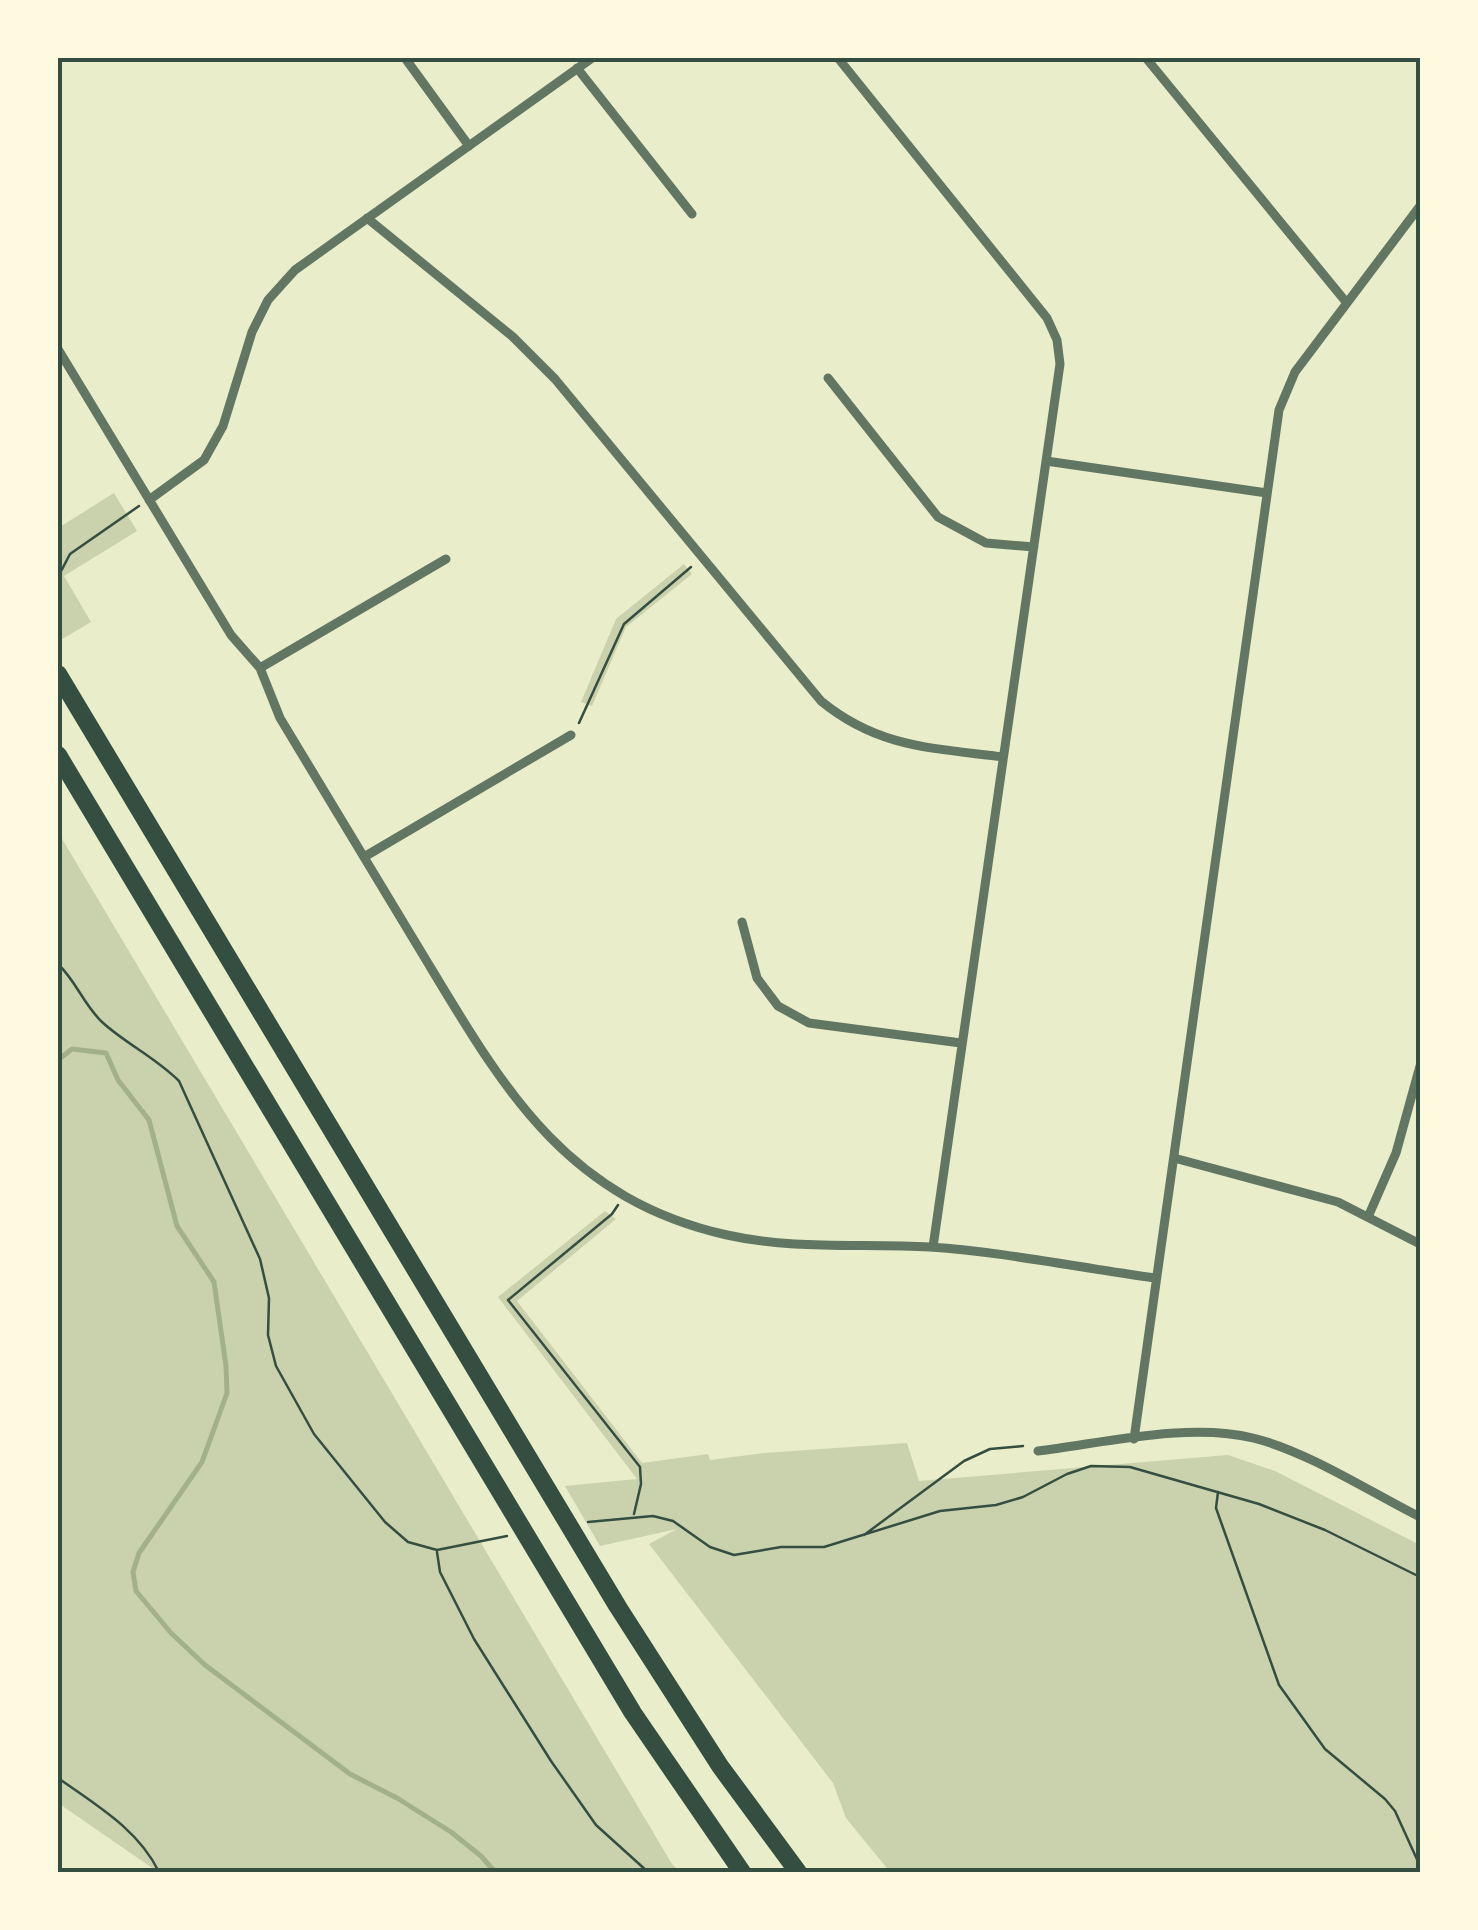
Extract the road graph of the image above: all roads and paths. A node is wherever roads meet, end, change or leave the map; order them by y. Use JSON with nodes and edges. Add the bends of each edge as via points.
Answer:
{"nodes":[{"id":1,"x":405,"y":58,"type":"edge"},
{"id":2,"x":592,"y":58,"type":"edge"},
{"id":3,"x":838,"y":58,"type":"edge"},
{"id":4,"x":1146,"y":58,"type":"edge"},
{"id":5,"x":577,"y":68,"type":"junction"},
{"id":6,"x":469,"y":146,"type":"junction"},
{"id":7,"x":1420,"y":206,"type":"edge"},
{"id":8,"x":692,"y":214,"type":"dead end"},
{"id":9,"x":367,"y":218,"type":"junction"},
{"id":10,"x":1346,"y":302,"type":"junction"},
{"id":11,"x":58,"y":349,"type":"edge"},
{"id":12,"x":828,"y":378,"type":"dead end"},
{"id":13,"x":1046,"y":462,"type":"junction"},
{"id":14,"x":1267,"y":493,"type":"junction"},
{"id":15,"x":149,"y":500,"type":"junction"},
{"id":16,"x":1034,"y":547,"type":"junction"},
{"id":17,"x":704,"y":556,"type":"junction"},
{"id":18,"x":446,"y":559,"type":"dead end"},
{"id":19,"x":58,"y":577,"type":"edge"},
{"id":20,"x":260,"y":668,"type":"junction"},
{"id":21,"x":58,"y":674,"type":"edge"},
{"id":22,"x":571,"y":736,"type":"joint"},
{"id":23,"x":58,"y":755,"type":"edge"},
{"id":24,"x":1003,"y":758,"type":"junction"},
{"id":25,"x":364,"y":856,"type":"junction"},
{"id":26,"x":742,"y":922,"type":"dead end"},
{"id":27,"x":58,"y":964,"type":"edge"},
{"id":28,"x":962,"y":1043,"type":"junction"},
{"id":29,"x":1420,"y":1066,"type":"edge"},
{"id":30,"x":1174,"y":1158,"type":"junction"},
{"id":31,"x":624,"y":1195,"type":"junction"},
{"id":32,"x":1368,"y":1218,"type":"junction"},
{"id":33,"x":1420,"y":1244,"type":"edge"},
{"id":34,"x":933,"y":1247,"type":"junction"},
{"id":35,"x":1156,"y":1278,"type":"junction"},
{"id":36,"x":1134,"y":1438,"type":"junction"},
{"id":37,"x":1038,"y":1452,"type":"joint"},
{"id":38,"x":1218,"y":1490,"type":"junction"},
{"id":39,"x":612,"y":1517,"type":"dead end"},
{"id":40,"x":633,"y":1517,"type":"junction"},
{"id":41,"x":1420,"y":1517,"type":"edge"},
{"id":42,"x":862,"y":1537,"type":"junction"},
{"id":43,"x":1420,"y":1577,"type":"edge"},
{"id":44,"x":58,"y":1778,"type":"edge"},
{"id":45,"x":1420,"y":1866,"type":"edge"},
{"id":46,"x":159,"y":1872,"type":"edge"},
{"id":47,"x":648,"y":1872,"type":"edge"},
{"id":48,"x":742,"y":1872,"type":"edge"},
{"id":49,"x":798,"y":1872,"type":"edge"}],
"edges":[{"from":1,"to":6,"type":"street"},
{"from":2,"to":5,"type":"street"},
{"from":3,"to":13,"type":"street","via":[[1047,318],[1060,364]]},
{"from":4,"to":10,"type":"street"},
{"from":5,"to":6,"type":"street"},
{"from":5,"to":8,"type":"street"},
{"from":6,"to":9,"type":"street"},
{"from":7,"to":10,"type":"street"},
{"from":9,"to":15,"type":"street","via":[[295,270],[268,300],[223,426],[204,460]]},
{"from":9,"to":17,"type":"street","via":[[555,379]]},
{"from":10,"to":14,"type":"street","via":[[1288,385]]},
{"from":11,"to":15,"type":"street"},
{"from":12,"to":16,"type":"street","via":[[938,517],[986,543]]},
{"from":13,"to":14,"type":"street"},
{"from":13,"to":16,"type":"street"},
{"from":14,"to":30,"type":"street"},
{"from":15,"to":19,"type":"path","via":[[70,554]]},
{"from":15,"to":20,"type":"street","via":[[231,635]]},
{"from":16,"to":24,"type":"street"},
{"from":17,"to":22,"type":"path","via":[[624,624]]},
{"from":17,"to":24,"type":"street","via":[[795,673],[846,721],[900,744]]},
{"from":18,"to":20,"type":"street"},
{"from":20,"to":25,"type":"street","via":[[280,718]]},
{"from":21,"to":49,"type":"highway","via":[[582,1547],[720,1766]]},
{"from":22,"to":25,"type":"street"},
{"from":23,"to":48,"type":"highway","via":[[633,1712]]},
{"from":24,"to":28,"type":"street"},
{"from":25,"to":31,"type":"street","via":[[517,1103],[555,1145]]},
{"from":26,"to":28,"type":"street","via":[[758,978],[778,1006],[809,1022]]},
{"from":27,"to":47,"type":"path","via":[[98,1018],[179,1082],[260,1258],[276,1366],[314,1434],[385,1522],[408,1542],[437,1550],[440,1572],[474,1640],[551,1760],[596,1826]]},
{"from":28,"to":34,"type":"street"},
{"from":29,"to":32,"type":"street","via":[[1396,1152]]},
{"from":30,"to":32,"type":"street","via":[[1318,1195]]},
{"from":30,"to":35,"type":"street"},
{"from":31,"to":34,"type":"street","via":[[698,1227],[756,1240]]},
{"from":31,"to":40,"type":"path","via":[[612,1214],[508,1300],[640,1467]]},
{"from":32,"to":33,"type":"street"},
{"from":34,"to":35,"type":"street"},
{"from":35,"to":36,"type":"street"},
{"from":36,"to":37,"type":"street"},
{"from":36,"to":41,"type":"street","via":[[1256,1438]]},
{"from":37,"to":42,"type":"path","via":[[1012,1445],[964,1460]]},
{"from":38,"to":42,"type":"path","via":[[1130,1467],[1091,1466],[1023,1497],[940,1510]]},
{"from":38,"to":43,"type":"path","via":[[1325,1530]]},
{"from":38,"to":45,"type":"path","via":[[1216,1508],[1279,1685],[1325,1748],[1385,1799]]},
{"from":39,"to":40,"type":"path"},
{"from":40,"to":42,"type":"path","via":[[673,1521],[734,1555]]},
{"from":44,"to":46,"type":"path","via":[[129,1830]]}]}
